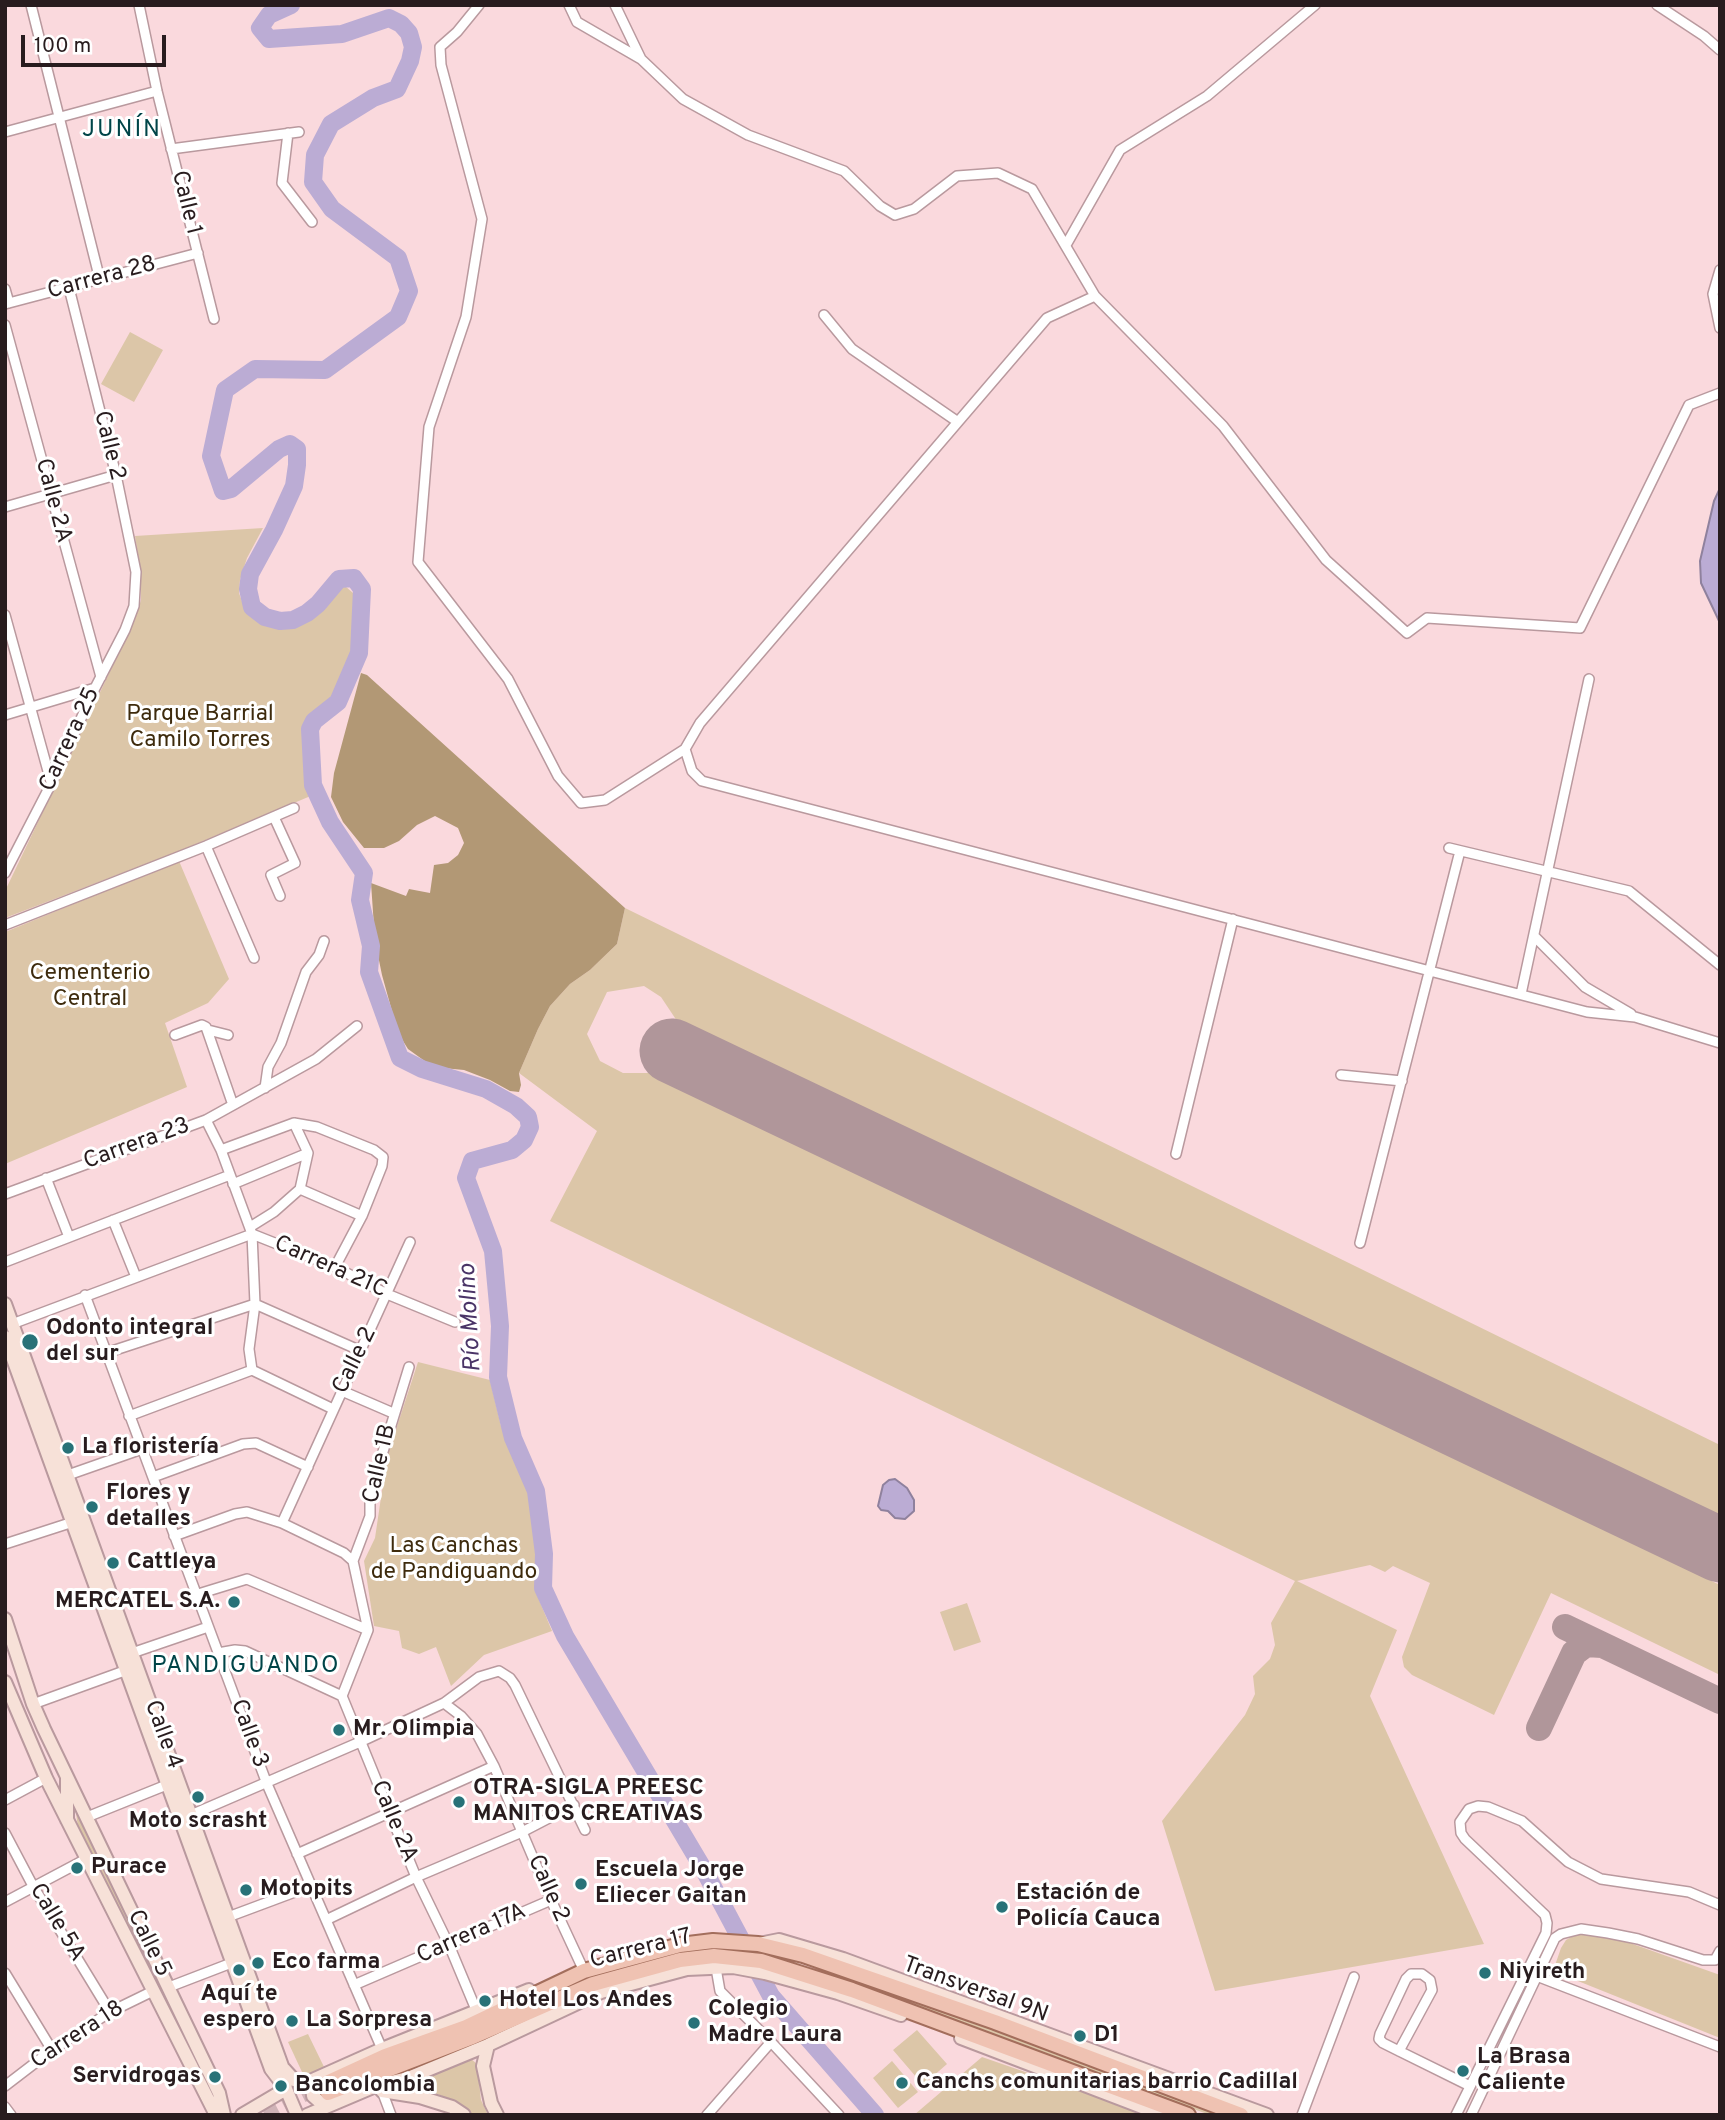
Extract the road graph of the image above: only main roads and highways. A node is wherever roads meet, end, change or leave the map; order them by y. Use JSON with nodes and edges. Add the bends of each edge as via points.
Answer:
{"nodes":[{"id":1,"x":5,"y":1304,"type":"edge"},
{"id":2,"x":5,"y":1337,"type":"edge"},
{"id":3,"x":11,"y":1372,"type":"edge"},
{"id":4,"x":28,"y":1398,"type":"junction"},
{"id":5,"x":47,"y":1418,"type":"junction"},
{"id":6,"x":5,"y":1619,"type":"edge"},
{"id":7,"x":5,"y":1682,"type":"edge"},
{"id":8,"x":152,"y":1708,"type":"junction"},
{"id":9,"x":146,"y":1722,"type":"junction"},
{"id":10,"x":66,"y":1774,"type":"junction"},
{"id":11,"x":68,"y":1824,"type":"junction"},
{"id":12,"x":728,"y":1942,"type":"joint"},
{"id":13,"x":758,"y":1944,"type":"junction"},
{"id":14,"x":734,"y":1962,"type":"junction"},
{"id":15,"x":763,"y":1967,"type":"junction"},
{"id":16,"x":584,"y":1971,"type":"junction"},
{"id":17,"x":899,"y":2008,"type":"junction"},
{"id":18,"x":913,"y":2020,"type":"junction"},
{"id":19,"x":488,"y":2045,"type":"junction"},
{"id":20,"x":282,"y":2066,"type":"junction"},
{"id":21,"x":380,"y":2088,"type":"junction"},
{"id":22,"x":286,"y":2089,"type":"junction"},
{"id":23,"x":326,"y":2089,"type":"junction"},
{"id":24,"x":216,"y":2115,"type":"edge"},
{"id":25,"x":224,"y":2115,"type":"edge"},
{"id":26,"x":243,"y":2115,"type":"edge"},
{"id":27,"x":297,"y":2115,"type":"edge"},
{"id":28,"x":307,"y":2115,"type":"edge"},
{"id":29,"x":464,"y":2115,"type":"edge"},
{"id":30,"x":497,"y":2115,"type":"edge"},
{"id":31,"x":1163,"y":2115,"type":"edge"},
{"id":32,"x":1188,"y":2115,"type":"edge"},
{"id":33,"x":1241,"y":2115,"type":"edge"},
{"id":34,"x":1267,"y":2115,"type":"edge"}],
"edges":[{"from":1,"to":5,"type":"main road","name":"Calle 4"},
{"from":2,"to":3,"type":"main road","name":"Calle 4"},
{"from":3,"to":4,"type":"main road","name":"Calle 4"},
{"from":4,"to":5,"type":"main road"},
{"from":4,"to":9,"type":"main road","name":"Calle 4"},
{"from":5,"to":8,"type":"main road","name":"Calle 4"},
{"from":6,"to":10,"type":"main road","name":"Calle 5","via":[[33,1704]]},
{"from":7,"to":11,"type":"main road","name":"Calle 5"},
{"from":8,"to":9,"type":"main road"},
{"from":8,"to":20,"type":"main road","name":"Calle 4"},
{"from":9,"to":22,"type":"main road","name":"Calle 4","via":[[271,2069]]},
{"from":10,"to":11,"type":"main road"},
{"from":10,"to":25,"type":"main road","name":"Calle 5","via":[[219,2092]]},
{"from":11,"to":24,"type":"main road","name":"Calle 5"},
{"from":12,"to":13,"type":"main road","name":"Transversal 9N"},
{"from":12,"to":16,"type":"main road","name":"Carrera 17","via":[[680,1945]]},
{"from":13,"to":33,"type":"main road","name":"Transversal 9N","via":[[803,1955],[995,2022]]},
{"from":13,"to":34,"type":"main road","via":[[779,1940],[843,1958]]},
{"from":14,"to":15,"type":"main road","name":"Transversal 9N"},
{"from":14,"to":19,"type":"main road","name":"Carrera 17","via":[[687,1969],[601,1992]]},
{"from":14,"to":23,"type":"main road","name":"Carrera 17","via":[[714,1956],[680,1960],[593,1984],[470,2038]]},
{"from":15,"to":17,"type":"main road","name":"Transversal 9N"},
{"from":15,"to":18,"type":"main road","name":"Transversal 9N"},
{"from":16,"to":23,"type":"main road","name":"Carrera 17","via":[[466,2028],[385,2056]]},
{"from":16,"to":23,"type":"main road","via":[[382,2049]]},
{"from":17,"to":18,"type":"main road"},
{"from":17,"to":32,"type":"main road","name":"Transversal 9N"},
{"from":18,"to":31,"type":"main road","name":"Transversal 9N"},
{"from":19,"to":21,"type":"main road","name":"Carrera 17"},
{"from":19,"to":30,"type":"main road","via":[[483,2066]]},
{"from":20,"to":22,"type":"main road","name":"Calle 4"},
{"from":20,"to":23,"type":"main road","via":[[298,2081]]},
{"from":21,"to":23,"type":"main road","name":"Carrera 17"},
{"from":21,"to":29,"type":"main road","via":[[452,2107]]},
{"from":22,"to":26,"type":"main road"},
{"from":22,"to":27,"type":"main road","name":"Calle 4"},
{"from":23,"to":28,"type":"main road","name":"Carrera 17"}]}
